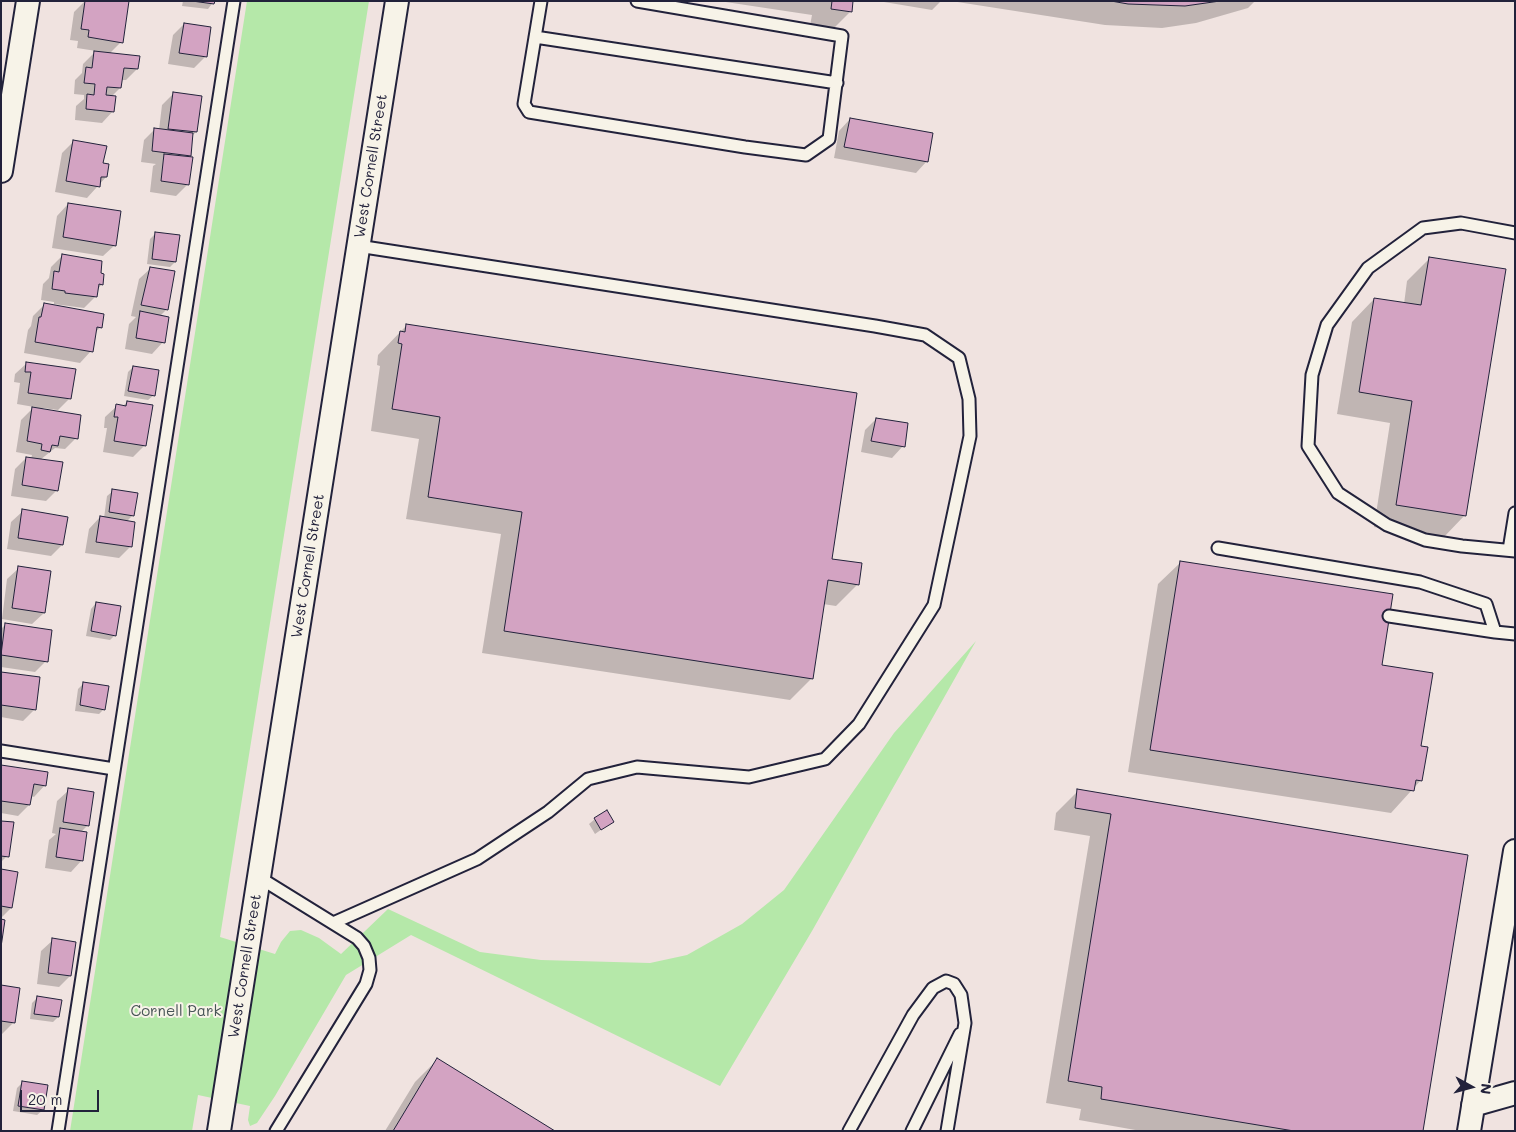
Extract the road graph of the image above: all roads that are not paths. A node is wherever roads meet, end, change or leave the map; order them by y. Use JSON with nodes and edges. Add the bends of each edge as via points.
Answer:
{"nodes":[{"id":1,"x":28,"y":1,"type":"edge"},
{"id":2,"x":234,"y":1,"type":"edge"},
{"id":3,"x":397,"y":1,"type":"edge"},
{"id":4,"x":541,"y":1,"type":"edge"},
{"id":5,"x":637,"y":1,"type":"edge"},
{"id":6,"x":535,"y":37,"type":"junction"},
{"id":7,"x":837,"y":83,"type":"junction"},
{"id":8,"x":2,"y":166,"type":"edge"},
{"id":9,"x":1515,"y":233,"type":"edge"},
{"id":10,"x":358,"y":246,"type":"junction"},
{"id":11,"x":1515,"y":513,"type":"edge"},
{"id":12,"x":1218,"y":548,"type":"dead end"},
{"id":13,"x":1512,"y":550,"type":"edge"},
{"id":14,"x":1390,"y":616,"type":"dead end"},
{"id":15,"x":1495,"y":632,"type":"junction"},
{"id":16,"x":1515,"y":634,"type":"edge"},
{"id":17,"x":1,"y":751,"type":"edge"},
{"id":18,"x":114,"y":769,"type":"junction"},
{"id":19,"x":1515,"y":851,"type":"edge"},
{"id":20,"x":1513,"y":877,"type":"edge"},
{"id":21,"x":260,"y":878,"type":"junction"},
{"id":22,"x":333,"y":923,"type":"junction"},
{"id":23,"x":965,"y":1023,"type":"junction"},
{"id":24,"x":1515,"y":1093,"type":"edge"},
{"id":25,"x":1473,"y":1106,"type":"junction"},
{"id":26,"x":58,"y":1131,"type":"edge"},
{"id":27,"x":220,"y":1131,"type":"edge"},
{"id":28,"x":276,"y":1131,"type":"edge"},
{"id":29,"x":849,"y":1131,"type":"edge"},
{"id":30,"x":912,"y":1131,"type":"edge"},
{"id":31,"x":947,"y":1131,"type":"edge"},
{"id":32,"x":1469,"y":1131,"type":"edge"}],
"edges":[{"from":1,"to":8,"type":"street"},
{"from":2,"to":18,"type":"lane"},
{"from":3,"to":10,"type":"street","name":"West Cornell Street"},
{"from":4,"to":6,"type":"lane"},
{"from":5,"to":7,"type":"lane","via":[[842,36]]},
{"from":6,"to":7,"type":"lane"},
{"from":6,"to":7,"type":"lane","via":[[524,104],[529,112],[745,147],[806,155],[829,140]]},
{"from":9,"to":13,"type":"lane","via":[[1461,223],[1422,228],[1368,268],[1327,325],[1312,375],[1308,446],[1338,493],[1387,525],[1425,540]]},
{"from":10,"to":21,"type":"street","name":"West Cornell Street"},
{"from":10,"to":22,"type":"lane","via":[[925,335],[959,358],[969,399],[970,436],[934,605],[859,724],[825,759],[749,777],[636,767],[588,778],[548,812],[476,859]]},
{"from":11,"to":13,"type":"lane"},
{"from":12,"to":15,"type":"lane","via":[[1420,582],[1486,604]]},
{"from":14,"to":15,"type":"lane"},
{"from":15,"to":16,"type":"lane"},
{"from":17,"to":18,"type":"lane"},
{"from":18,"to":26,"type":"lane"},
{"from":19,"to":20,"type":"street"},
{"from":20,"to":25,"type":"street"},
{"from":21,"to":22,"type":"lane"},
{"from":21,"to":27,"type":"street","name":"West Cornell Street"},
{"from":22,"to":28,"type":"lane","via":[[364,946],[370,970],[366,984]]},
{"from":23,"to":29,"type":"lane","via":[[962,995],[954,984],[946,981],[933,988],[913,1015]]},
{"from":23,"to":30,"type":"lane"},
{"from":23,"to":31,"type":"lane"},
{"from":24,"to":25,"type":"street"},
{"from":25,"to":32,"type":"street"}]}
